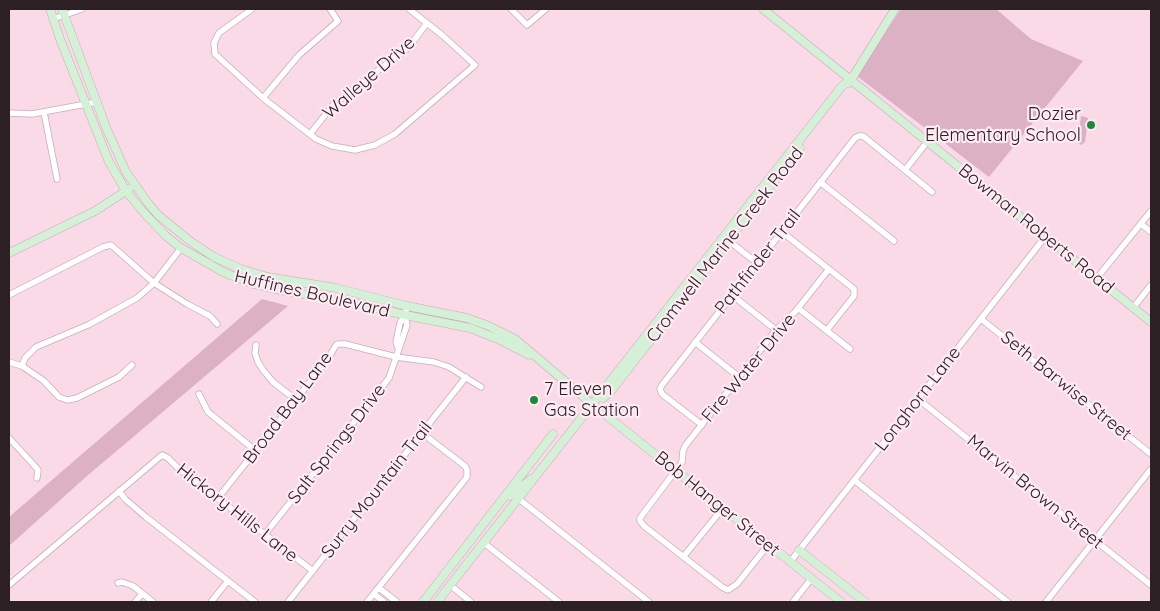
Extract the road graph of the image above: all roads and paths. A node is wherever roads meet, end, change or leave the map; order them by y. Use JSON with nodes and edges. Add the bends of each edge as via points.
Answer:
{"nodes":[{"id":1,"x":82,"y":9,"type":"edge"},
{"id":2,"x":252,"y":9,"type":"edge"},
{"id":3,"x":330,"y":9,"type":"edge"},
{"id":4,"x":409,"y":9,"type":"edge"},
{"id":5,"x":511,"y":9,"type":"edge"},
{"id":6,"x":546,"y":9,"type":"edge"},
{"id":7,"x":763,"y":9,"type":"edge"},
{"id":8,"x":894,"y":9,"type":"edge"},
{"id":9,"x":62,"y":11,"type":"edge"},
{"id":10,"x":51,"y":13,"type":"edge"},
{"id":11,"x":427,"y":23,"type":"junction"},
{"id":12,"x":850,"y":80,"type":"junction"},
{"id":13,"x":264,"y":98,"type":"junction"},
{"id":14,"x":97,"y":102,"type":"junction"},
{"id":15,"x":87,"y":105,"type":"junction"},
{"id":16,"x":44,"y":112,"type":"junction"},
{"id":17,"x":9,"y":113,"type":"edge"},
{"id":18,"x":310,"y":134,"type":"junction"},
{"id":19,"x":927,"y":142,"type":"junction"},
{"id":20,"x":905,"y":170,"type":"junction"},
{"id":21,"x":57,"y":179,"type":"dead end"},
{"id":22,"x":820,"y":182,"type":"junction"},
{"id":23,"x":135,"y":186,"type":"junction"},
{"id":24,"x":126,"y":191,"type":"junction"},
{"id":25,"x":932,"y":192,"type":"dead end"},
{"id":26,"x":1151,"y":211,"type":"edge"},
{"id":27,"x":1141,"y":224,"type":"junction"},
{"id":28,"x":782,"y":232,"type":"junction"},
{"id":29,"x":1151,"y":232,"type":"edge"},
{"id":30,"x":1045,"y":237,"type":"junction"},
{"id":31,"x":729,"y":241,"type":"junction"},
{"id":32,"x":894,"y":241,"type":"dead end"},
{"id":33,"x":181,"y":248,"type":"junction"},
{"id":34,"x":9,"y":253,"type":"edge"},
{"id":35,"x":757,"y":263,"type":"junction"},
{"id":36,"x":829,"y":269,"type":"junction"},
{"id":37,"x":1097,"y":278,"type":"junction"},
{"id":38,"x":154,"y":284,"type":"junction"},
{"id":39,"x":1151,"y":285,"type":"edge"},
{"id":40,"x":9,"y":295,"type":"edge"},
{"id":41,"x":732,"y":295,"type":"junction"},
{"id":42,"x":407,"y":306,"type":"junction"},
{"id":43,"x":798,"y":308,"type":"junction"},
{"id":44,"x":1133,"y":308,"type":"junction"},
{"id":45,"x":405,"y":315,"type":"junction"},
{"id":46,"x":981,"y":319,"type":"junction"},
{"id":47,"x":1151,"y":322,"type":"edge"},
{"id":48,"x":217,"y":324,"type":"dead end"},
{"id":49,"x":776,"y":330,"type":"junction"},
{"id":50,"x":827,"y":330,"type":"junction"},
{"id":51,"x":695,"y":342,"type":"junction"},
{"id":52,"x":256,"y":346,"type":"dead end"},
{"id":53,"x":850,"y":349,"type":"dead end"},
{"id":54,"x":396,"y":357,"type":"junction"},
{"id":55,"x":540,"y":360,"type":"junction"},
{"id":56,"x":9,"y":362,"type":"edge"},
{"id":57,"x":132,"y":365,"type":"dead end"},
{"id":58,"x":22,"y":366,"type":"junction"},
{"id":59,"x":466,"y":377,"type":"junction"},
{"id":60,"x":739,"y":377,"type":"junction"},
{"id":61,"x":481,"y":387,"type":"dead end"},
{"id":62,"x":199,"y":394,"type":"dead end"},
{"id":63,"x":918,"y":399,"type":"junction"},
{"id":64,"x":296,"y":400,"type":"junction"},
{"id":65,"x":593,"y":405,"type":"junction"},
{"id":66,"x":702,"y":425,"type":"junction"},
{"id":67,"x":422,"y":433,"type":"junction"},
{"id":68,"x":553,"y":434,"type":"dead end"},
{"id":69,"x":9,"y":438,"type":"edge"},
{"id":70,"x":256,"y":451,"type":"junction"},
{"id":71,"x":1151,"y":454,"type":"edge"},
{"id":72,"x":1151,"y":469,"type":"edge"},
{"id":73,"x":542,"y":470,"type":"junction"},
{"id":74,"x":676,"y":471,"type":"junction"},
{"id":75,"x":37,"y":478,"type":"dead end"},
{"id":76,"x":854,"y":480,"type":"junction"},
{"id":77,"x":119,"y":491,"type":"junction"},
{"id":78,"x":218,"y":498,"type":"junction"},
{"id":79,"x":519,"y":499,"type":"junction"},
{"id":80,"x":499,"y":505,"type":"junction"},
{"id":81,"x":723,"y":508,"type":"junction"},
{"id":82,"x":265,"y":534,"type":"junction"},
{"id":83,"x":1095,"y":540,"type":"junction"},
{"id":84,"x":484,"y":542,"type":"junction"},
{"id":85,"x":768,"y":545,"type":"junction"},
{"id":86,"x":799,"y":550,"type":"junction"},
{"id":87,"x":684,"y":556,"type":"junction"},
{"id":88,"x":790,"y":562,"type":"junction"},
{"id":89,"x":312,"y":572,"type":"junction"},
{"id":90,"x":811,"y":579,"type":"junction"},
{"id":91,"x":228,"y":581,"type":"junction"},
{"id":92,"x":118,"y":583,"type":"dead end"},
{"id":93,"x":9,"y":585,"type":"edge"},
{"id":94,"x":1151,"y":585,"type":"edge"},
{"id":95,"x":450,"y":586,"type":"junction"},
{"id":96,"x":379,"y":588,"type":"junction"},
{"id":97,"x":142,"y":594,"type":"junction"},
{"id":98,"x":374,"y":594,"type":"junction"},
{"id":99,"x":135,"y":602,"type":"edge"},
{"id":100,"x":153,"y":602,"type":"edge"},
{"id":101,"x":211,"y":602,"type":"edge"},
{"id":102,"x":255,"y":602,"type":"edge"},
{"id":103,"x":288,"y":602,"type":"edge"},
{"id":104,"x":367,"y":602,"type":"edge"},
{"id":105,"x":384,"y":602,"type":"edge"},
{"id":106,"x":397,"y":602,"type":"edge"},
{"id":107,"x":423,"y":602,"type":"edge"},
{"id":108,"x":437,"y":602,"type":"edge"},
{"id":109,"x":471,"y":602,"type":"edge"},
{"id":110,"x":558,"y":602,"type":"edge"},
{"id":111,"x":649,"y":602,"type":"edge"},
{"id":112,"x":793,"y":602,"type":"edge"},
{"id":113,"x":841,"y":602,"type":"edge"},
{"id":114,"x":864,"y":602,"type":"edge"},
{"id":115,"x":1008,"y":602,"type":"edge"},
{"id":116,"x":1046,"y":602,"type":"edge"}],
"edges":[{"from":1,"to":9,"type":"street"},
{"from":2,"to":13,"type":"street","via":[[219,33],[214,43],[215,54]]},
{"from":3,"to":13,"type":"street","via":[[338,21],[299,55]]},
{"from":4,"to":11,"type":"street"},
{"from":5,"to":6,"type":"street","via":[[528,25]]},
{"from":7,"to":12,"type":"main road","name":"Bowman Roberts Road"},
{"from":8,"to":12,"type":"main road","name":"Cromwell Marine Creek Road"},
{"from":9,"to":10,"type":"street"},
{"from":9,"to":14,"type":"main road","name":"Huffines Boulevard"},
{"from":10,"to":15,"type":"main road","name":"Huffines Boulevard"},
{"from":11,"to":18,"type":"street","name":"Walleye Drive","via":[[409,47],[334,104]]},
{"from":11,"to":18,"type":"street","via":[[475,65],[395,134],[375,145],[355,150],[332,146]]},
{"from":12,"to":19,"type":"main road","name":"Bowman Roberts Road"},
{"from":12,"to":31,"type":"main road","name":"Cromwell Marine Creek Road"},
{"from":12,"to":65,"type":"main road","name":"Cromwell Marine Creek Road","via":[[842,86]]},
{"from":13,"to":18,"type":"street"},
{"from":14,"to":15,"type":"street"},
{"from":14,"to":23,"type":"main road","name":"Huffines Boulevard","via":[[118,157]]},
{"from":15,"to":16,"type":"street"},
{"from":15,"to":24,"type":"main road","name":"Huffines Boulevard","via":[[109,162]]},
{"from":16,"to":17,"type":"street"},
{"from":16,"to":21,"type":"street"},
{"from":19,"to":20,"type":"street"},
{"from":19,"to":30,"type":"main road","name":"Bowman Roberts Road"},
{"from":20,"to":22,"type":"street","name":"Pathfinder Trail","via":[[859,136]]},
{"from":20,"to":25,"type":"street"},
{"from":22,"to":28,"type":"street","name":"Pathfinder Trail"},
{"from":22,"to":32,"type":"street"},
{"from":23,"to":24,"type":"main road"},
{"from":23,"to":42,"type":"main road","name":"Huffines Boulevard","via":[[158,215],[174,228],[214,257],[241,269]]},
{"from":24,"to":33,"type":"main road","name":"Huffines Boulevard"},
{"from":24,"to":34,"type":"main road","via":[[94,211]]},
{"from":26,"to":27,"type":"street"},
{"from":27,"to":29,"type":"street"},
{"from":27,"to":37,"type":"street"},
{"from":28,"to":35,"type":"street","name":"Pathfinder Trail"},
{"from":28,"to":36,"type":"street"},
{"from":30,"to":37,"type":"main road","name":"Bowman Roberts Road"},
{"from":30,"to":46,"type":"street","name":"Longhorn Lane"},
{"from":31,"to":35,"type":"street"},
{"from":31,"to":65,"type":"main road","name":"Cromwell Marine Creek Road","via":[[611,391]]},
{"from":33,"to":38,"type":"street"},
{"from":33,"to":45,"type":"main road","name":"Huffines Boulevard","via":[[225,273],[254,284]]},
{"from":35,"to":41,"type":"street","name":"Pathfinder Trail"},
{"from":36,"to":43,"type":"street","name":"Fire Water Drive"},
{"from":36,"to":50,"type":"street","via":[[855,291]]},
{"from":37,"to":44,"type":"main road","name":"Bowman Roberts Road"},
{"from":38,"to":40,"type":"street","via":[[111,245]]},
{"from":38,"to":48,"type":"street","via":[[210,316]]},
{"from":38,"to":58,"type":"street","via":[[88,325],[36,347]]},
{"from":39,"to":44,"type":"street"},
{"from":41,"to":49,"type":"street"},
{"from":41,"to":51,"type":"street","name":"Pathfinder Trail"},
{"from":42,"to":45,"type":"street","name":"Salt Springs Drive"},
{"from":42,"to":55,"type":"main road","name":"Huffines Boulevard","via":[[489,326],[515,340]]},
{"from":43,"to":49,"type":"street","name":"Fire Water Drive"},
{"from":43,"to":50,"type":"street"},
{"from":44,"to":47,"type":"main road","name":"Bowman Roberts Road"},
{"from":45,"to":54,"type":"street","name":"Salt Springs Drive","via":[[407,324]]},
{"from":45,"to":55,"type":"main road","name":"Huffines Boulevard","via":[[470,328]]},
{"from":46,"to":63,"type":"street","name":"Longhorn Lane"},
{"from":46,"to":71,"type":"street","name":"Seth Barwise Street"},
{"from":49,"to":60,"type":"street","name":"Fire Water Drive"},
{"from":50,"to":53,"type":"street"},
{"from":51,"to":60,"type":"street"},
{"from":51,"to":66,"type":"street","name":"Pathfinder Trail","via":[[660,390]]},
{"from":52,"to":64,"type":"street","via":[[255,353],[263,370]]},
{"from":54,"to":59,"type":"street","name":"Broad Bay Lane","via":[[434,362]]},
{"from":54,"to":64,"type":"street","name":"Broad Bay Lane","via":[[338,344]]},
{"from":54,"to":82,"type":"street","name":"Salt Springs Drive","via":[[384,385]]},
{"from":55,"to":65,"type":"main road","name":"Huffines Boulevard"},
{"from":56,"to":58,"type":"street"},
{"from":57,"to":58,"type":"street","via":[[119,377],[67,400]]},
{"from":59,"to":61,"type":"street","name":"Broad Bay Lane"},
{"from":59,"to":67,"type":"street","name":"Surry Mountain Trail"},
{"from":60,"to":66,"type":"street","name":"Fire Water Drive"},
{"from":62,"to":70,"type":"street","via":[[208,412]]},
{"from":63,"to":76,"type":"street","name":"Longhorn Lane"},
{"from":63,"to":83,"type":"street","name":"Marvin Brown Street"},
{"from":64,"to":70,"type":"street","name":"Broad Bay Lane"},
{"from":65,"to":73,"type":"main road","name":"Cromwell Marine Creek Road"},
{"from":65,"to":74,"type":"main road","name":"Bob Hanger Street"},
{"from":66,"to":74,"type":"street","name":"Fire Water Drive","via":[[684,447],[682,462]]},
{"from":67,"to":89,"type":"street","name":"Surry Mountain Trail"},
{"from":67,"to":96,"type":"street","via":[[465,466],[468,474]]},
{"from":68,"to":80,"type":"main road","name":"Cromwell Marine Creek Road"},
{"from":69,"to":75,"type":"street","via":[[38,470]]},
{"from":70,"to":78,"type":"street","name":"Broad Bay Lane"},
{"from":72,"to":83,"type":"street"},
{"from":73,"to":79,"type":"main road","name":"Cromwell Marine Creek Road"},
{"from":73,"to":80,"type":"main road","name":"Cromwell Marine Creek Road"},
{"from":74,"to":81,"type":"main road","name":"Bob Hanger Street"},
{"from":74,"to":87,"type":"street","name":"Fire Water Drive","via":[[640,521]]},
{"from":76,"to":86,"type":"street","name":"Longhorn Lane"},
{"from":76,"to":115,"type":"street"},
{"from":77,"to":78,"type":"street","name":"Hickory Hills Lane","via":[[162,455]]},
{"from":77,"to":91,"type":"street","via":[[146,517]]},
{"from":77,"to":93,"type":"street"},
{"from":78,"to":82,"type":"street","name":"Hickory Hills Lane"},
{"from":79,"to":84,"type":"main road","name":"Cromwell Marine Creek Road"},
{"from":79,"to":111,"type":"street"},
{"from":80,"to":107,"type":"main road","name":"Cromwell Marine Creek Road"},
{"from":81,"to":85,"type":"main road","name":"Bob Hanger Street"},
{"from":81,"to":87,"type":"street"},
{"from":82,"to":89,"type":"street","name":"Hickory Hills Lane"},
{"from":83,"to":94,"type":"street","name":"Marvin Brown Street"},
{"from":83,"to":116,"type":"street"},
{"from":84,"to":95,"type":"main road","name":"Cromwell Marine Creek Road"},
{"from":84,"to":110,"type":"street"},
{"from":85,"to":87,"type":"street","via":[[731,589],[722,587]]},
{"from":85,"to":88,"type":"main road","name":"Bob Hanger Street"},
{"from":86,"to":88,"type":"street","name":"Longhorn Lane"},
{"from":86,"to":114,"type":"main road","name":"Bob Hanger Street"},
{"from":88,"to":90,"type":"main road","name":"Bob Hanger Street"},
{"from":89,"to":103,"type":"street","name":"Surry Mountain Trail"},
{"from":90,"to":112,"type":"street"},
{"from":90,"to":113,"type":"main road","name":"Bob Hanger Street"},
{"from":91,"to":101,"type":"street"},
{"from":91,"to":102,"type":"street"},
{"from":92,"to":97,"type":"street","via":[[128,583]]},
{"from":95,"to":108,"type":"main road","name":"Cromwell Marine Creek Road"},
{"from":95,"to":109,"type":"street"},
{"from":96,"to":98,"type":"street"},
{"from":96,"to":106,"type":"street"},
{"from":97,"to":99,"type":"street"},
{"from":97,"to":100,"type":"street"},
{"from":98,"to":104,"type":"street"},
{"from":98,"to":105,"type":"street"}]}
